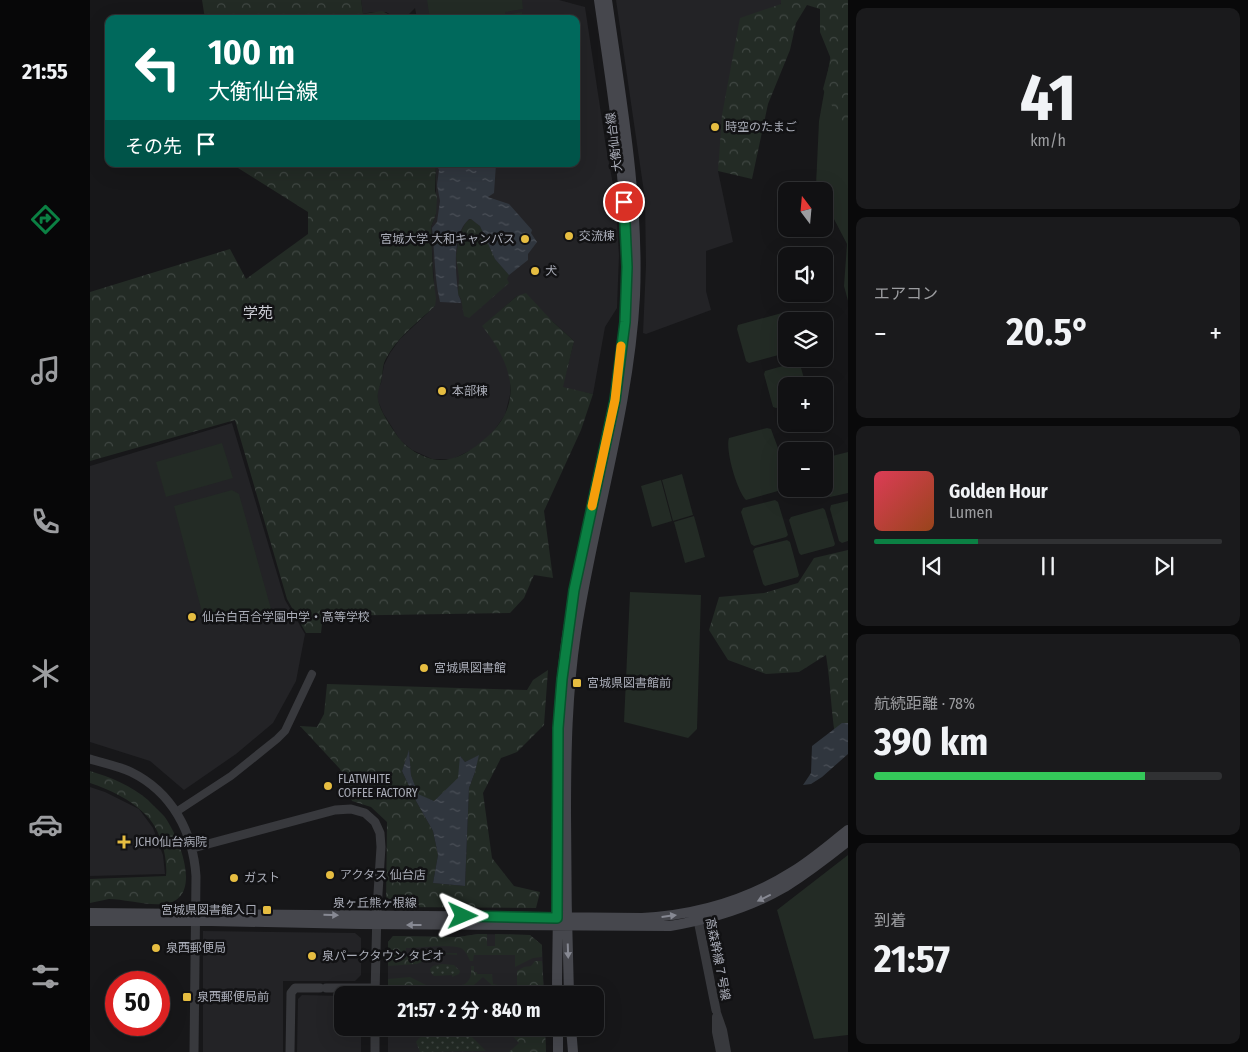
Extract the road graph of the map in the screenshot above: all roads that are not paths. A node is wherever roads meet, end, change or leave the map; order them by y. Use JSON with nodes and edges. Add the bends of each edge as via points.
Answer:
{"nodes":[{"id":1,"x":599,"y":0,"type":"edge"},
{"id":2,"x":607,"y":0,"type":"edge"},
{"id":3,"x":579,"y":591,"type":"junction"},
{"id":4,"x":312,"y":674,"type":"dead end"},
{"id":5,"x":90,"y":759,"type":"edge"},
{"id":6,"x":176,"y":812,"type":"junction"},
{"id":7,"x":848,"y":830,"type":"edge"},
{"id":8,"x":848,"y":842,"type":"edge"},
{"id":9,"x":192,"y":848,"type":"junction"},
{"id":10,"x":90,"y":913,"type":"edge"},
{"id":11,"x":698,"y":916,"type":"junction"},
{"id":12,"x":196,"y":917,"type":"junction"},
{"id":13,"x":377,"y":920,"type":"junction"},
{"id":14,"x":90,"y":921,"type":"edge"},
{"id":15,"x":562,"y":922,"type":"junction"},
{"id":16,"x":375,"y":986,"type":"edge"},
{"id":17,"x":558,"y":986,"type":"edge"},
{"id":18,"x":568,"y":986,"type":"edge"},
{"id":19,"x":334,"y":989,"type":"edge"},
{"id":20,"x":716,"y":1010,"type":"junction"},
{"id":21,"x":375,"y":1036,"type":"edge"},
{"id":22,"x":558,"y":1036,"type":"edge"},
{"id":23,"x":571,"y":1036,"type":"edge"},
{"id":24,"x":194,"y":1052,"type":"edge"},
{"id":25,"x":290,"y":1052,"type":"edge"},
{"id":26,"x":375,"y":1052,"type":"edge"},
{"id":27,"x":558,"y":1052,"type":"edge"},
{"id":28,"x":572,"y":1052,"type":"edge"},
{"id":29,"x":720,"y":1052,"type":"edge"},
{"id":30,"x":727,"y":1052,"type":"edge"}],
"edges":[{"from":1,"to":3,"type":"main road","name":"大衡仙台線","via":[[618,139],[626,233],[626,296],[615,400]]},
{"from":2,"to":3,"type":"main road","name":"大衡仙台線","via":[[633,196],[635,295],[621,409]]},
{"from":3,"to":15,"type":"main road","name":"大衡仙台線","via":[[566,646],[558,728]]},
{"from":4,"to":6,"type":"street","via":[[285,731],[277,740],[231,776]]},
{"from":5,"to":6,"type":"street","via":[[144,780]]},
{"from":6,"to":9,"type":"street"},
{"from":7,"to":11,"type":"main road","name":"泉ヶ丘熊ヶ根線","via":[[776,882]]},
{"from":8,"to":11,"type":"main road","name":"泉ヶ丘熊ヶ根線","one_way":true,"via":[[770,895],[735,911]]},
{"from":9,"to":12,"type":"street"},
{"from":9,"to":13,"type":"street","via":[[335,810],[351,809],[365,813],[380,833]]},
{"from":10,"to":12,"type":"main road","name":"泉ヶ丘熊ヶ根線"},
{"from":11,"to":15,"type":"main road","name":"泉ヶ丘熊ヶ根線"},
{"from":11,"to":20,"type":"street","name":"高森幹線７号線"},
{"from":12,"to":13,"type":"main road","name":"泉ヶ丘熊ヶ根線"},
{"from":12,"to":14,"type":"main road","name":"泉ヶ丘熊ヶ根線"},
{"from":12,"to":24,"type":"street"},
{"from":13,"to":15,"type":"main road","name":"泉ヶ丘熊ヶ根線"},
{"from":13,"to":16,"type":"street"},
{"from":15,"to":17,"type":"main road","name":"大衡仙台線"},
{"from":15,"to":18,"type":"main road","name":"大衡仙台線","one_way":true},
{"from":19,"to":25,"type":"street","via":[[295,988],[291,993]]},
{"from":20,"to":29,"type":"street","name":"高森幹線７号線"},
{"from":20,"to":30,"type":"street","name":"高森幹線７号線"},
{"from":21,"to":26,"type":"street"},
{"from":22,"to":27,"type":"main road"},
{"from":23,"to":28,"type":"main road"}]}
